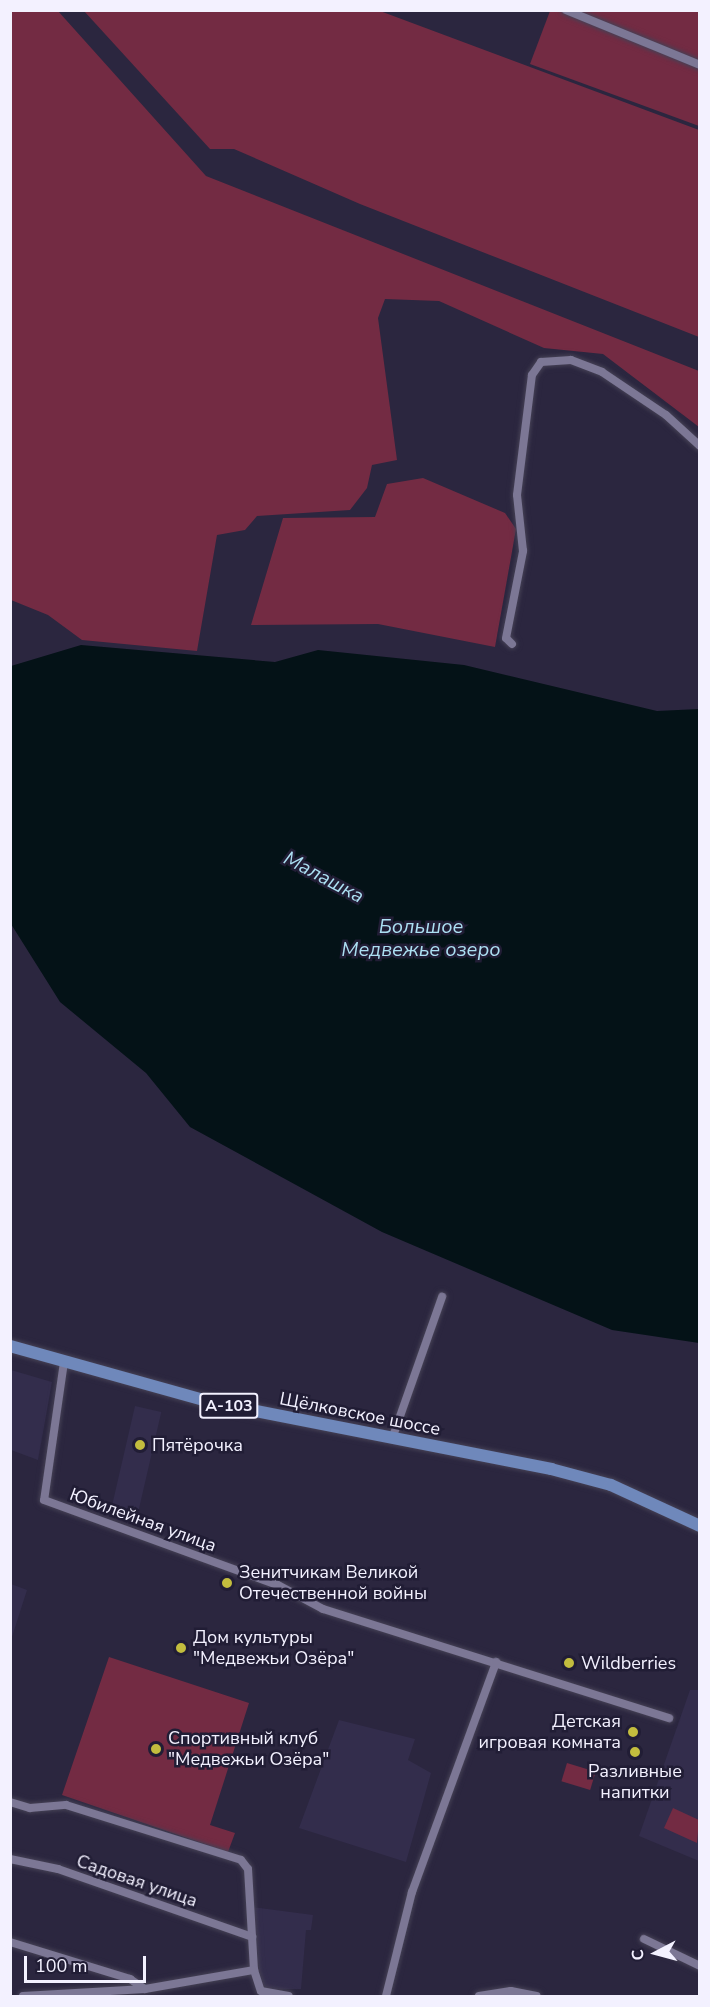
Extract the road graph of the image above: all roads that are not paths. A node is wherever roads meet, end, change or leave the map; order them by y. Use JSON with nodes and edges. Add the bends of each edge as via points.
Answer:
{"nodes":[{"id":1,"x":566,"y":10,"type":"edge"},
{"id":2,"x":699,"y":65,"type":"edge"},
{"id":3,"x":699,"y":446,"type":"edge"},
{"id":4,"x":512,"y":644,"type":"dead end"},
{"id":5,"x":442,"y":1297,"type":"dead end"},
{"id":6,"x":10,"y":1346,"type":"edge"},
{"id":7,"x":64,"y":1362,"type":"junction"},
{"id":8,"x":392,"y":1439,"type":"junction"},
{"id":9,"x":699,"y":1526,"type":"edge"},
{"id":10,"x":496,"y":1662,"type":"junction"},
{"id":11,"x":669,"y":1718,"type":"dead end"},
{"id":12,"x":10,"y":1802,"type":"edge"},
{"id":13,"x":10,"y":1859,"type":"edge"},
{"id":14,"x":252,"y":1937,"type":"junction"},
{"id":15,"x":644,"y":1939,"type":"dead end"},
{"id":16,"x":10,"y":1942,"type":"edge"},
{"id":17,"x":699,"y":1966,"type":"edge"},
{"id":18,"x":254,"y":1970,"type":"junction"},
{"id":19,"x":145,"y":1989,"type":"junction"},
{"id":20,"x":23,"y":1996,"type":"edge"},
{"id":21,"x":289,"y":1996,"type":"edge"},
{"id":22,"x":386,"y":1996,"type":"edge"},
{"id":23,"x":479,"y":1996,"type":"edge"},
{"id":24,"x":537,"y":1996,"type":"edge"}],
"edges":[{"from":1,"to":2,"type":"street"},
{"from":3,"to":4,"type":"street","via":[[666,415],[602,372],[571,360],[541,362],[532,375],[517,495],[523,552],[506,638]]},
{"from":5,"to":8,"type":"street"},
{"from":6,"to":7,"type":"main road","name":"Щёлковское шоссе","number":"А-103"},
{"from":7,"to":8,"type":"main road","name":"Щёлковское шоссе","number":"А-103","via":[[210,1402]]},
{"from":7,"to":10,"type":"street","name":"Юбилейная улица","via":[[44,1500],[278,1585],[323,1609]]},
{"from":8,"to":9,"type":"main road","name":"Щёлковское шоссе","number":"А-103","via":[[601,1482]]},
{"from":10,"to":11,"type":"street","name":"Юбилейная улица"},
{"from":10,"to":22,"type":"street","via":[[412,1893]]},
{"from":12,"to":14,"type":"street","via":[[30,1808],[66,1805],[241,1860],[248,1869]]},
{"from":13,"to":14,"type":"street","name":"Садовая улица","via":[[58,1869]]},
{"from":14,"to":18,"type":"street"},
{"from":15,"to":17,"type":"street"},
{"from":16,"to":19,"type":"street","via":[[130,1979]]},
{"from":18,"to":19,"type":"street"},
{"from":18,"to":21,"type":"street","via":[[261,1991]]},
{"from":19,"to":20,"type":"street"},
{"from":23,"to":24,"type":"street","via":[[511,1991]]}]}
